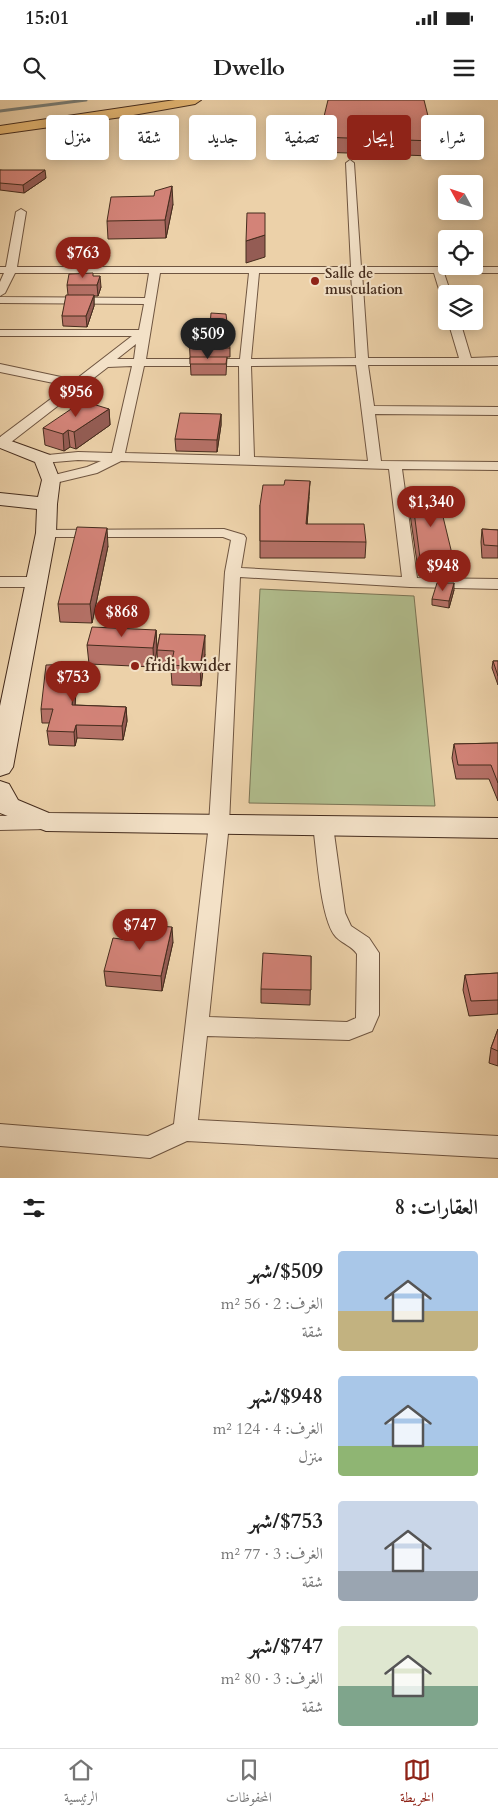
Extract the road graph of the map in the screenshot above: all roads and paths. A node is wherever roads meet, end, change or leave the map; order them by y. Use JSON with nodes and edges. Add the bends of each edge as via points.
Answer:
{"nodes":[{"id":1,"x":194,"y":100,"type":"edge"},
{"id":2,"x":0,"y":130,"type":"edge"},
{"id":3,"x":350,"y":162,"type":"dead end"},
{"id":4,"x":22,"y":212,"type":"dead end"},
{"id":5,"x":6,"y":270,"type":"edge"},
{"id":6,"x":356,"y":270,"type":"junction"},
{"id":7,"x":438,"y":270,"type":"edge"},
{"id":8,"x":155,"y":271,"type":"junction"},
{"id":9,"x":254,"y":271,"type":"junction"},
{"id":10,"x":483,"y":272,"type":"edge"},
{"id":11,"x":497,"y":273,"type":"edge"},
{"id":12,"x":0,"y":293,"type":"edge"},
{"id":13,"x":0,"y":300,"type":"edge"},
{"id":14,"x":150,"y":301,"type":"junction"},
{"id":15,"x":457,"y":330,"type":"edge"},
{"id":16,"x":0,"y":333,"type":"edge"},
{"id":17,"x":144,"y":333,"type":"junction"},
{"id":18,"x":362,"y":362,"type":"junction"},
{"id":19,"x":466,"y":362,"type":"junction"},
{"id":20,"x":498,"y":362,"type":"edge"},
{"id":21,"x":105,"y":363,"type":"junction"},
{"id":22,"x":139,"y":363,"type":"junction"},
{"id":23,"x":245,"y":363,"type":"junction"},
{"id":24,"x":0,"y":368,"type":"edge"},
{"id":25,"x":78,"y":384,"type":"junction"},
{"id":26,"x":368,"y":410,"type":"junction"},
{"id":27,"x":498,"y":411,"type":"edge"},
{"id":28,"x":1,"y":442,"type":"edge"},
{"id":29,"x":117,"y":458,"type":"junction"},
{"id":30,"x":43,"y":459,"type":"junction"},
{"id":31,"x":234,"y":460,"type":"junction"},
{"id":32,"x":375,"y":464,"type":"junction"},
{"id":33,"x":395,"y":465,"type":"junction"},
{"id":34,"x":498,"y":466,"type":"edge"},
{"id":35,"x":51,"y":480,"type":"junction"},
{"id":36,"x":0,"y":499,"type":"edge"},
{"id":37,"x":47,"y":504,"type":"junction"},
{"id":38,"x":46,"y":533,"type":"junction"},
{"id":39,"x":233,"y":572,"type":"junction"},
{"id":40,"x":0,"y":582,"type":"edge"},
{"id":41,"x":36,"y":582,"type":"junction"},
{"id":42,"x":410,"y":582,"type":"junction"},
{"id":43,"x":498,"y":584,"type":"edge"},
{"id":44,"x":0,"y":766,"type":"edge"},
{"id":45,"x":0,"y":790,"type":"edge"},
{"id":46,"x":0,"y":822,"type":"edge"},
{"id":47,"x":46,"y":822,"type":"junction"},
{"id":48,"x":219,"y":824,"type":"junction"},
{"id":49,"x":323,"y":826,"type":"junction"},
{"id":50,"x":498,"y":828,"type":"edge"},
{"id":51,"x":197,"y":1026,"type":"junction"},
{"id":52,"x":185,"y":1130,"type":"junction"},
{"id":53,"x":0,"y":1135,"type":"edge"},
{"id":54,"x":498,"y":1147,"type":"edge"}],
"edges":[{"from":1,"to":2,"type":"main road"},
{"from":3,"to":6,"type":"street"},
{"from":4,"to":5,"type":"street"},
{"from":5,"to":8,"type":"street"},
{"from":5,"to":12,"type":"street"},
{"from":6,"to":7,"type":"street"},
{"from":6,"to":9,"type":"street"},
{"from":6,"to":18,"type":"street"},
{"from":8,"to":9,"type":"street"},
{"from":8,"to":14,"type":"street"},
{"from":9,"to":23,"type":"street"},
{"from":10,"to":11,"type":"street"},
{"from":13,"to":14,"type":"street"},
{"from":14,"to":17,"type":"street"},
{"from":15,"to":19,"type":"street"},
{"from":16,"to":17,"type":"street"},
{"from":17,"to":21,"type":"street"},
{"from":17,"to":22,"type":"street"},
{"from":18,"to":19,"type":"street"},
{"from":18,"to":23,"type":"street"},
{"from":18,"to":26,"type":"street"},
{"from":19,"to":20,"type":"street"},
{"from":21,"to":22,"type":"street"},
{"from":21,"to":25,"type":"street"},
{"from":22,"to":23,"type":"street"},
{"from":22,"to":29,"type":"street"},
{"from":23,"to":31,"type":"street","via":[[247,460]]},
{"from":24,"to":25,"type":"street"},
{"from":25,"to":28,"type":"street"},
{"from":26,"to":27,"type":"street"},
{"from":26,"to":32,"type":"street"},
{"from":28,"to":30,"type":"main road"},
{"from":29,"to":30,"type":"street","via":[[78,456]]},
{"from":29,"to":31,"type":"street"},
{"from":29,"to":35,"type":"street","via":[[92,470]]},
{"from":30,"to":35,"type":"main road"},
{"from":31,"to":32,"type":"street"},
{"from":32,"to":33,"type":"street"},
{"from":33,"to":34,"type":"street"},
{"from":33,"to":42,"type":"street"},
{"from":35,"to":37,"type":"main road"},
{"from":36,"to":37,"type":"main road"},
{"from":37,"to":38,"type":"main road"},
{"from":38,"to":39,"type":"street","via":[[224,533],[239,538]]},
{"from":38,"to":41,"type":"main road"},
{"from":39,"to":42,"type":"street"},
{"from":39,"to":48,"type":"street"},
{"from":40,"to":41,"type":"street"},
{"from":41,"to":44,"type":"main road"},
{"from":42,"to":43,"type":"street"},
{"from":45,"to":47,"type":"main road","via":[[9,806]]},
{"from":46,"to":47,"type":"street"},
{"from":47,"to":48,"type":"main road"},
{"from":48,"to":49,"type":"main road"},
{"from":48,"to":51,"type":"street"},
{"from":49,"to":50,"type":"main road"},
{"from":49,"to":51,"type":"street","via":[[335,913],[343,931],[362,944],[368,953],[368,1015],[364,1024],[350,1032]]},
{"from":51,"to":52,"type":"street"},
{"from":52,"to":53,"type":"street","via":[[150,1147]]},
{"from":52,"to":54,"type":"street"}]}
